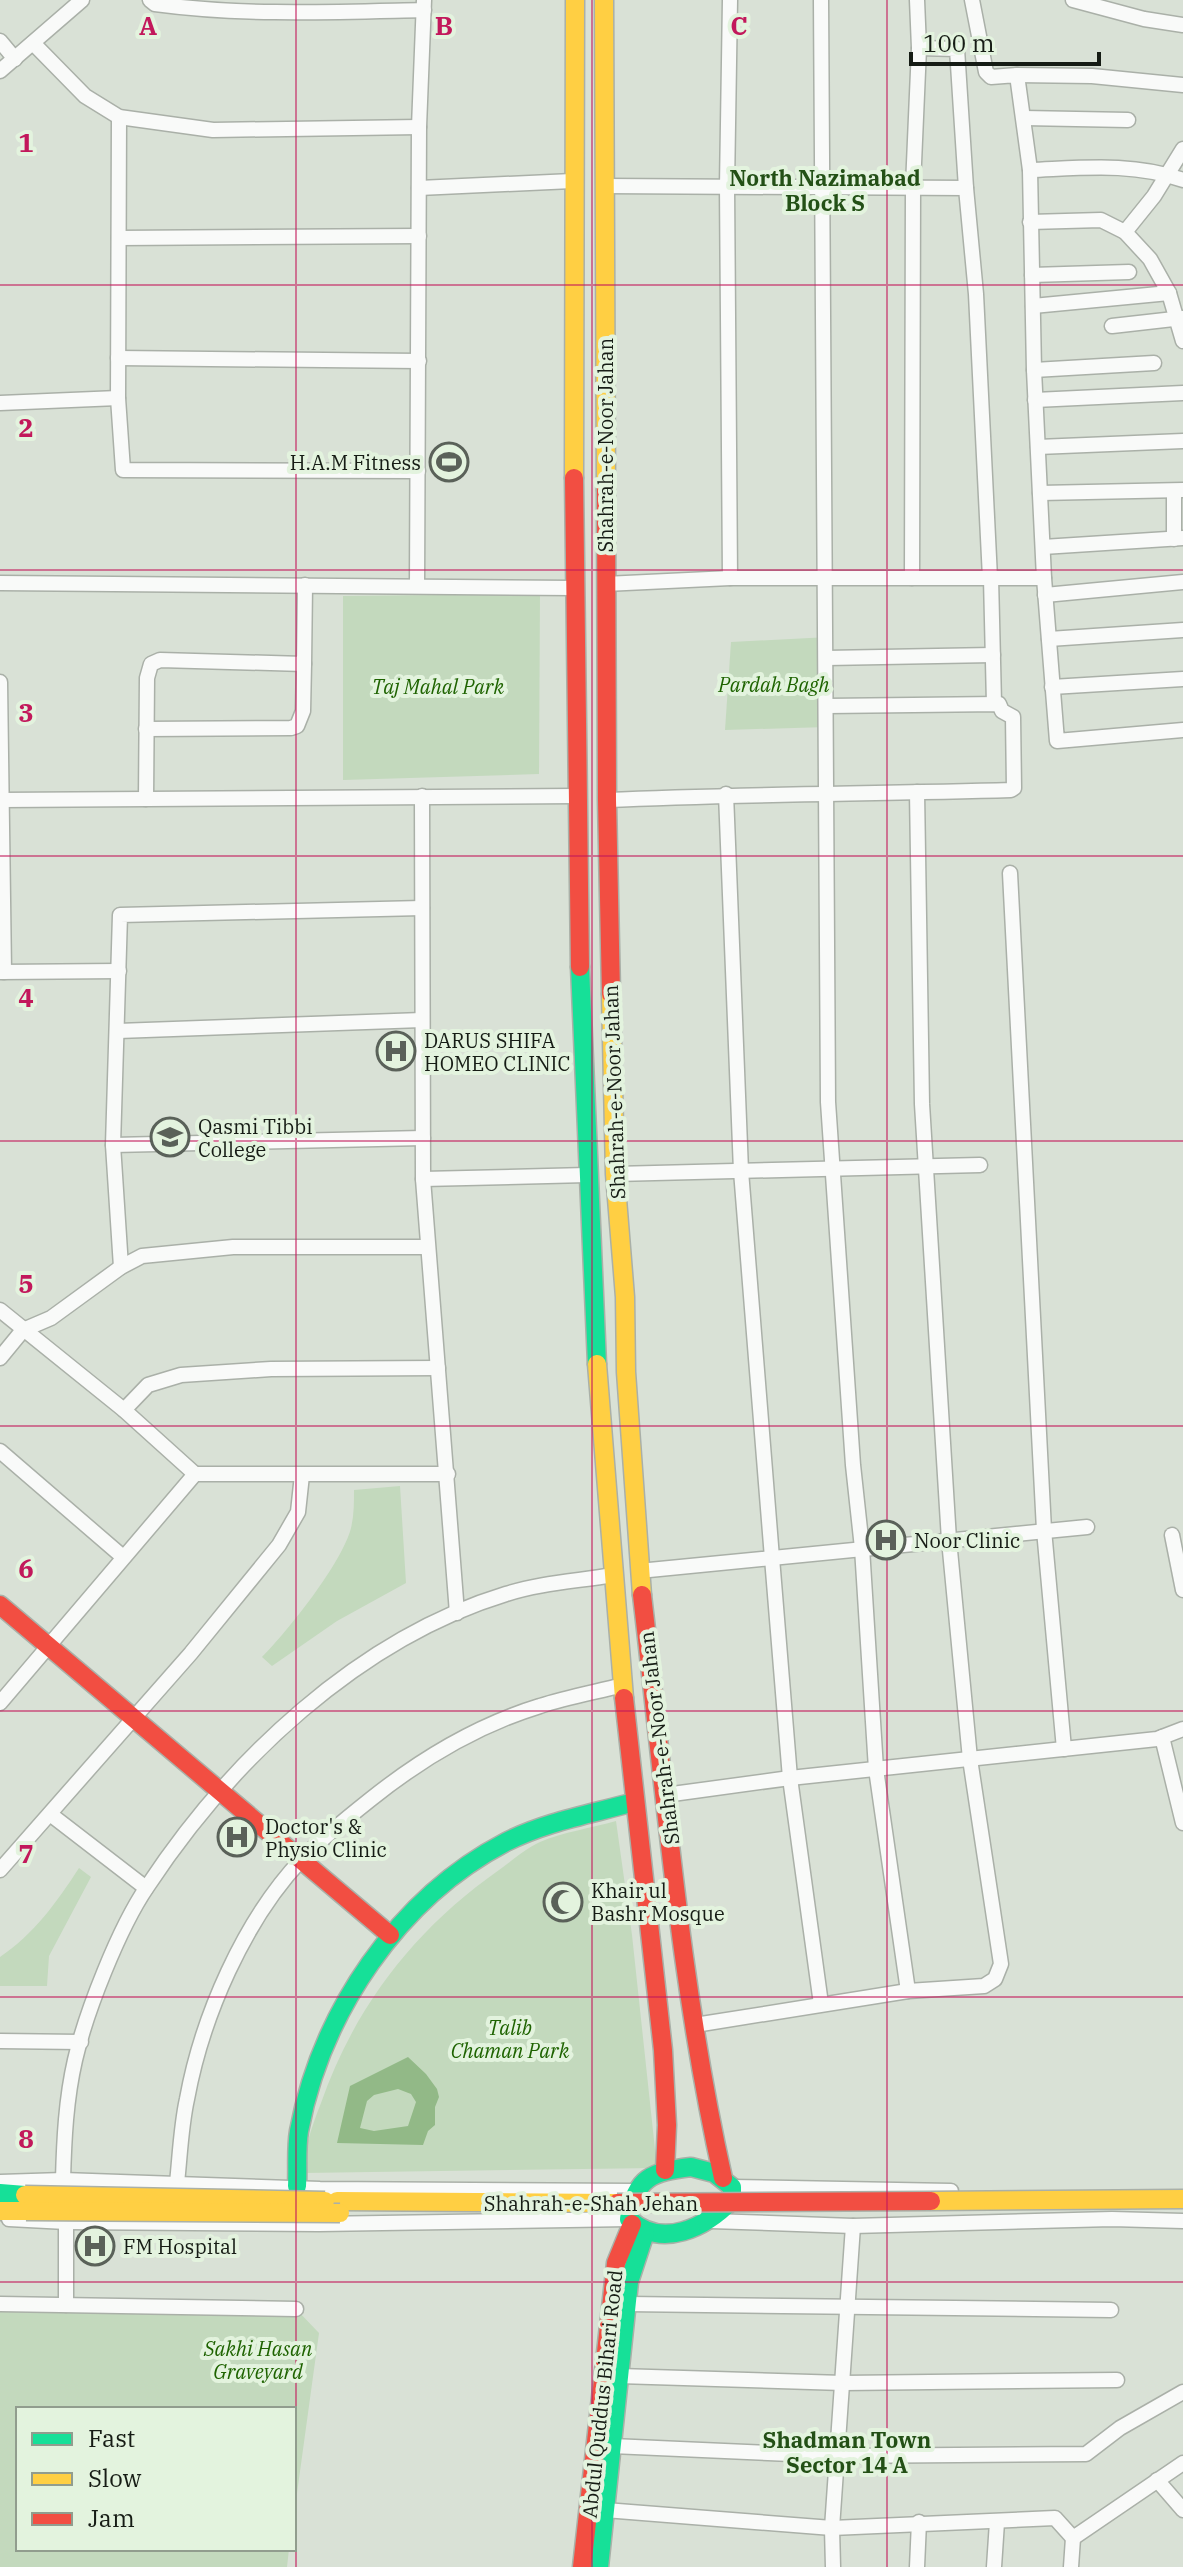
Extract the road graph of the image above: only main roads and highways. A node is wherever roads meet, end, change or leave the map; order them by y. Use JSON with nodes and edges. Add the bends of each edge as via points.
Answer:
{"nodes":[{"id":1,"x":575,"y":0,"type":"edge"},
{"id":2,"x":604,"y":0,"type":"edge"},
{"id":3,"x":605,"y":440,"type":"junction"},
{"id":4,"x":574,"y":441,"type":"junction"},
{"id":5,"x":610,"y":941,"type":"junction"},
{"id":6,"x":579,"y":943,"type":"junction"},
{"id":7,"x":625,"y":1297,"type":"junction"},
{"id":8,"x":592,"y":1298,"type":"junction"},
{"id":9,"x":634,"y":1495,"type":"junction"},
{"id":10,"x":606,"y":1498,"type":"junction"},
{"id":11,"x":0,"y":1605,"type":"edge"},
{"id":12,"x":634,"y":1802,"type":"junction"},
{"id":13,"x":390,"y":1935,"type":"junction"},
{"id":14,"x":686,"y":1971,"type":"junction"},
{"id":15,"x":657,"y":1974,"type":"junction"},
{"id":16,"x":665,"y":2170,"type":"junction"},
{"id":17,"x":728,"y":2183,"type":"junction"},
{"id":18,"x":297,"y":2186,"type":"road end"},
{"id":19,"x":0,"y":2193,"type":"edge"},
{"id":20,"x":1183,"y":2199,"type":"edge"},
{"id":21,"x":26,"y":2203,"type":"junction"},
{"id":22,"x":0,"y":2213,"type":"edge"},
{"id":23,"x":1183,"y":2213,"type":"edge"},
{"id":24,"x":635,"y":2225,"type":"junction"},
{"id":25,"x":582,"y":2567,"type":"edge"},
{"id":26,"x":599,"y":2567,"type":"edge"}],
"edges":[{"from":1,"to":4,"type":"main road","name":"Shahrah-e-Noor Jahan"},
{"from":2,"to":3,"type":"main road","name":"Shahrah-e-Noor Jahan"},
{"from":3,"to":4,"type":"main road"},
{"from":3,"to":5,"type":"main road","name":"Shahrah-e-Noor Jahan"},
{"from":4,"to":6,"type":"main road","name":"Shahrah-e-Noor Jahan"},
{"from":5,"to":6,"type":"main road"},
{"from":5,"to":7,"type":"main road","name":"Shahrah-e-Noor Jahan","via":[[615,1174]]},
{"from":6,"to":8,"type":"main road","name":"Shahrah-e-Noor Jahan"},
{"from":7,"to":8,"type":"main road"},
{"from":7,"to":9,"type":"main road","name":"Shahrah-e-Noor Jahan"},
{"from":8,"to":10,"type":"main road","name":"Shahrah-e-Noor Jahan"},
{"from":9,"to":10,"type":"main road"},
{"from":9,"to":14,"type":"main road","name":"Shahrah-e-Noor Jahan"},
{"from":10,"to":12,"type":"main road","name":"Shahrah-e-Noor Jahan"},
{"from":11,"to":13,"type":"main road"},
{"from":12,"to":13,"type":"main road","via":[[504,1843],[450,1880]]},
{"from":12,"to":15,"type":"main road","name":"Shahrah-e-Noor Jahan"},
{"from":13,"to":18,"type":"main road","via":[[341,2009],[317,2061],[298,2133]]},
{"from":14,"to":15,"type":"main road"},
{"from":14,"to":17,"type":"main road","name":"Shahrah-e-Noor Jahan","via":[[713,2134]]},
{"from":15,"to":16,"type":"main road","name":"Shahrah-e-Noor Jahan","via":[[669,2123]]},
{"from":16,"to":17,"type":"main road","via":[[706,2169]]},
{"from":16,"to":24,"type":"main road","via":[[635,2191],[630,2205]]},
{"from":17,"to":24,"type":"main road","via":[[732,2200],[711,2221],[665,2233]]},
{"from":19,"to":21,"type":"main road","name":"Shahrah-e-Shah Jehan"},
{"from":20,"to":21,"type":"main road","name":"Shahrah-e-Shah Jehan","bridge":true},
{"from":21,"to":22,"type":"main road","name":"Shahrah-e-Shah Jehan"},
{"from":21,"to":23,"type":"main road","name":"Shahrah-e-Shah Jehan","bridge":true,"via":[[619,2217]]},
{"from":24,"to":25,"type":"main road","name":"Abdul Quddus Bihari Road","via":[[616,2263]]},
{"from":24,"to":26,"type":"main road","name":"Abdul Quddus Bihari Road"}]}
